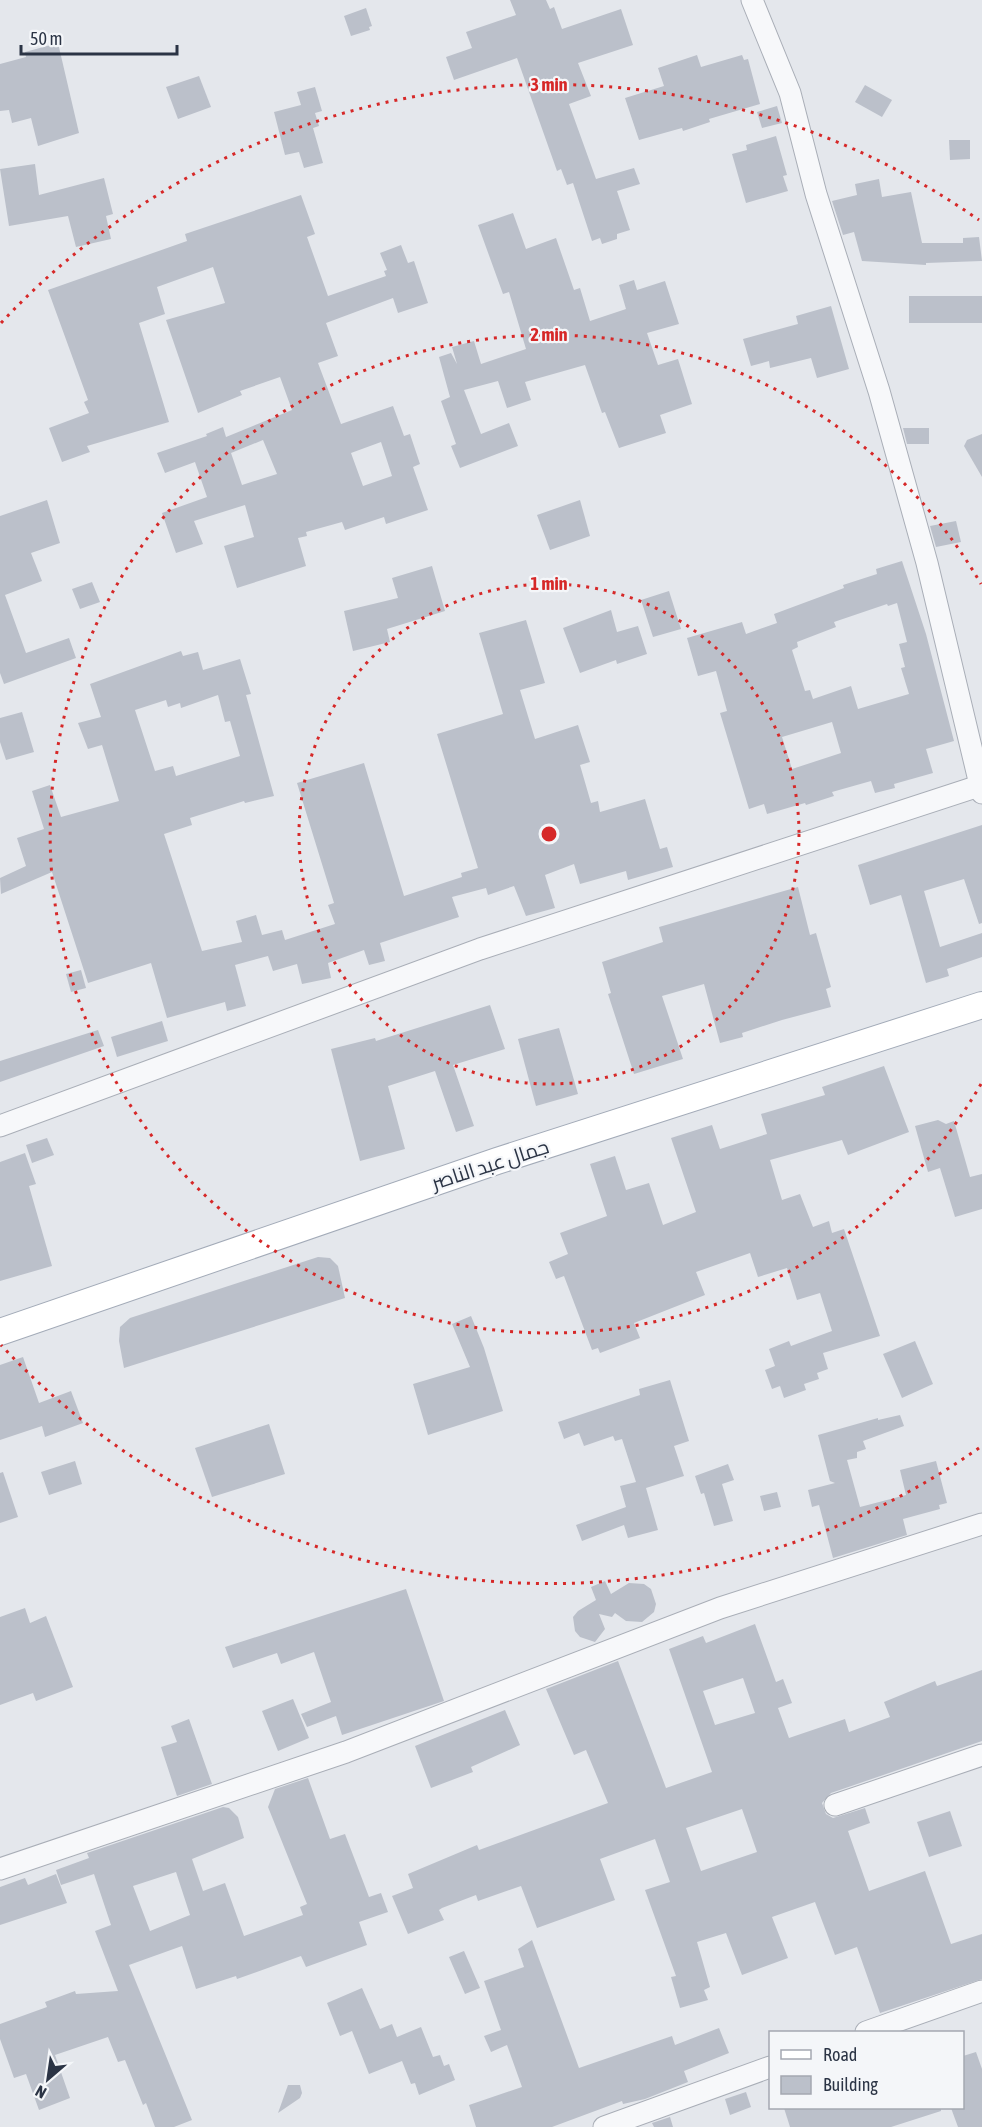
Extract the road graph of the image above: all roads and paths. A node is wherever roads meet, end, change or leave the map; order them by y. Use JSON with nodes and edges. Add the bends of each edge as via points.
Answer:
{"nodes":[{"id":1,"x":752,"y":0,"type":"edge"},
{"id":2,"x":981,"y":788,"type":"edge"},
{"id":3,"x":982,"y":1005,"type":"edge"},
{"id":4,"x":0,"y":1126,"type":"edge"},
{"id":5,"x":0,"y":1332,"type":"edge"},
{"id":6,"x":982,"y":1524,"type":"edge"},
{"id":7,"x":982,"y":1755,"type":"edge"},
{"id":8,"x":836,"y":1805,"type":"dead end"},
{"id":9,"x":0,"y":1869,"type":"edge"},
{"id":10,"x":982,"y":1991,"type":"edge"},
{"id":11,"x":869,"y":2031,"type":"edge"},
{"id":12,"x":769,"y":2068,"type":"edge"},
{"id":13,"x":604,"y":2127,"type":"edge"}],
"edges":[{"from":1,"to":2,"type":"street","via":[[790,93],[816,194],[879,391],[927,562]]},
{"from":2,"to":4,"type":"street","via":[[480,948]]},
{"from":3,"to":5,"type":"main road","name":"جمال عبد الناصر","via":[[497,1161]]},
{"from":6,"to":9,"type":"street","via":[[720,1608],[346,1752]]},
{"from":7,"to":8,"type":"street"},
{"from":10,"to":11,"type":"street"},
{"from":12,"to":13,"type":"street"}]}
